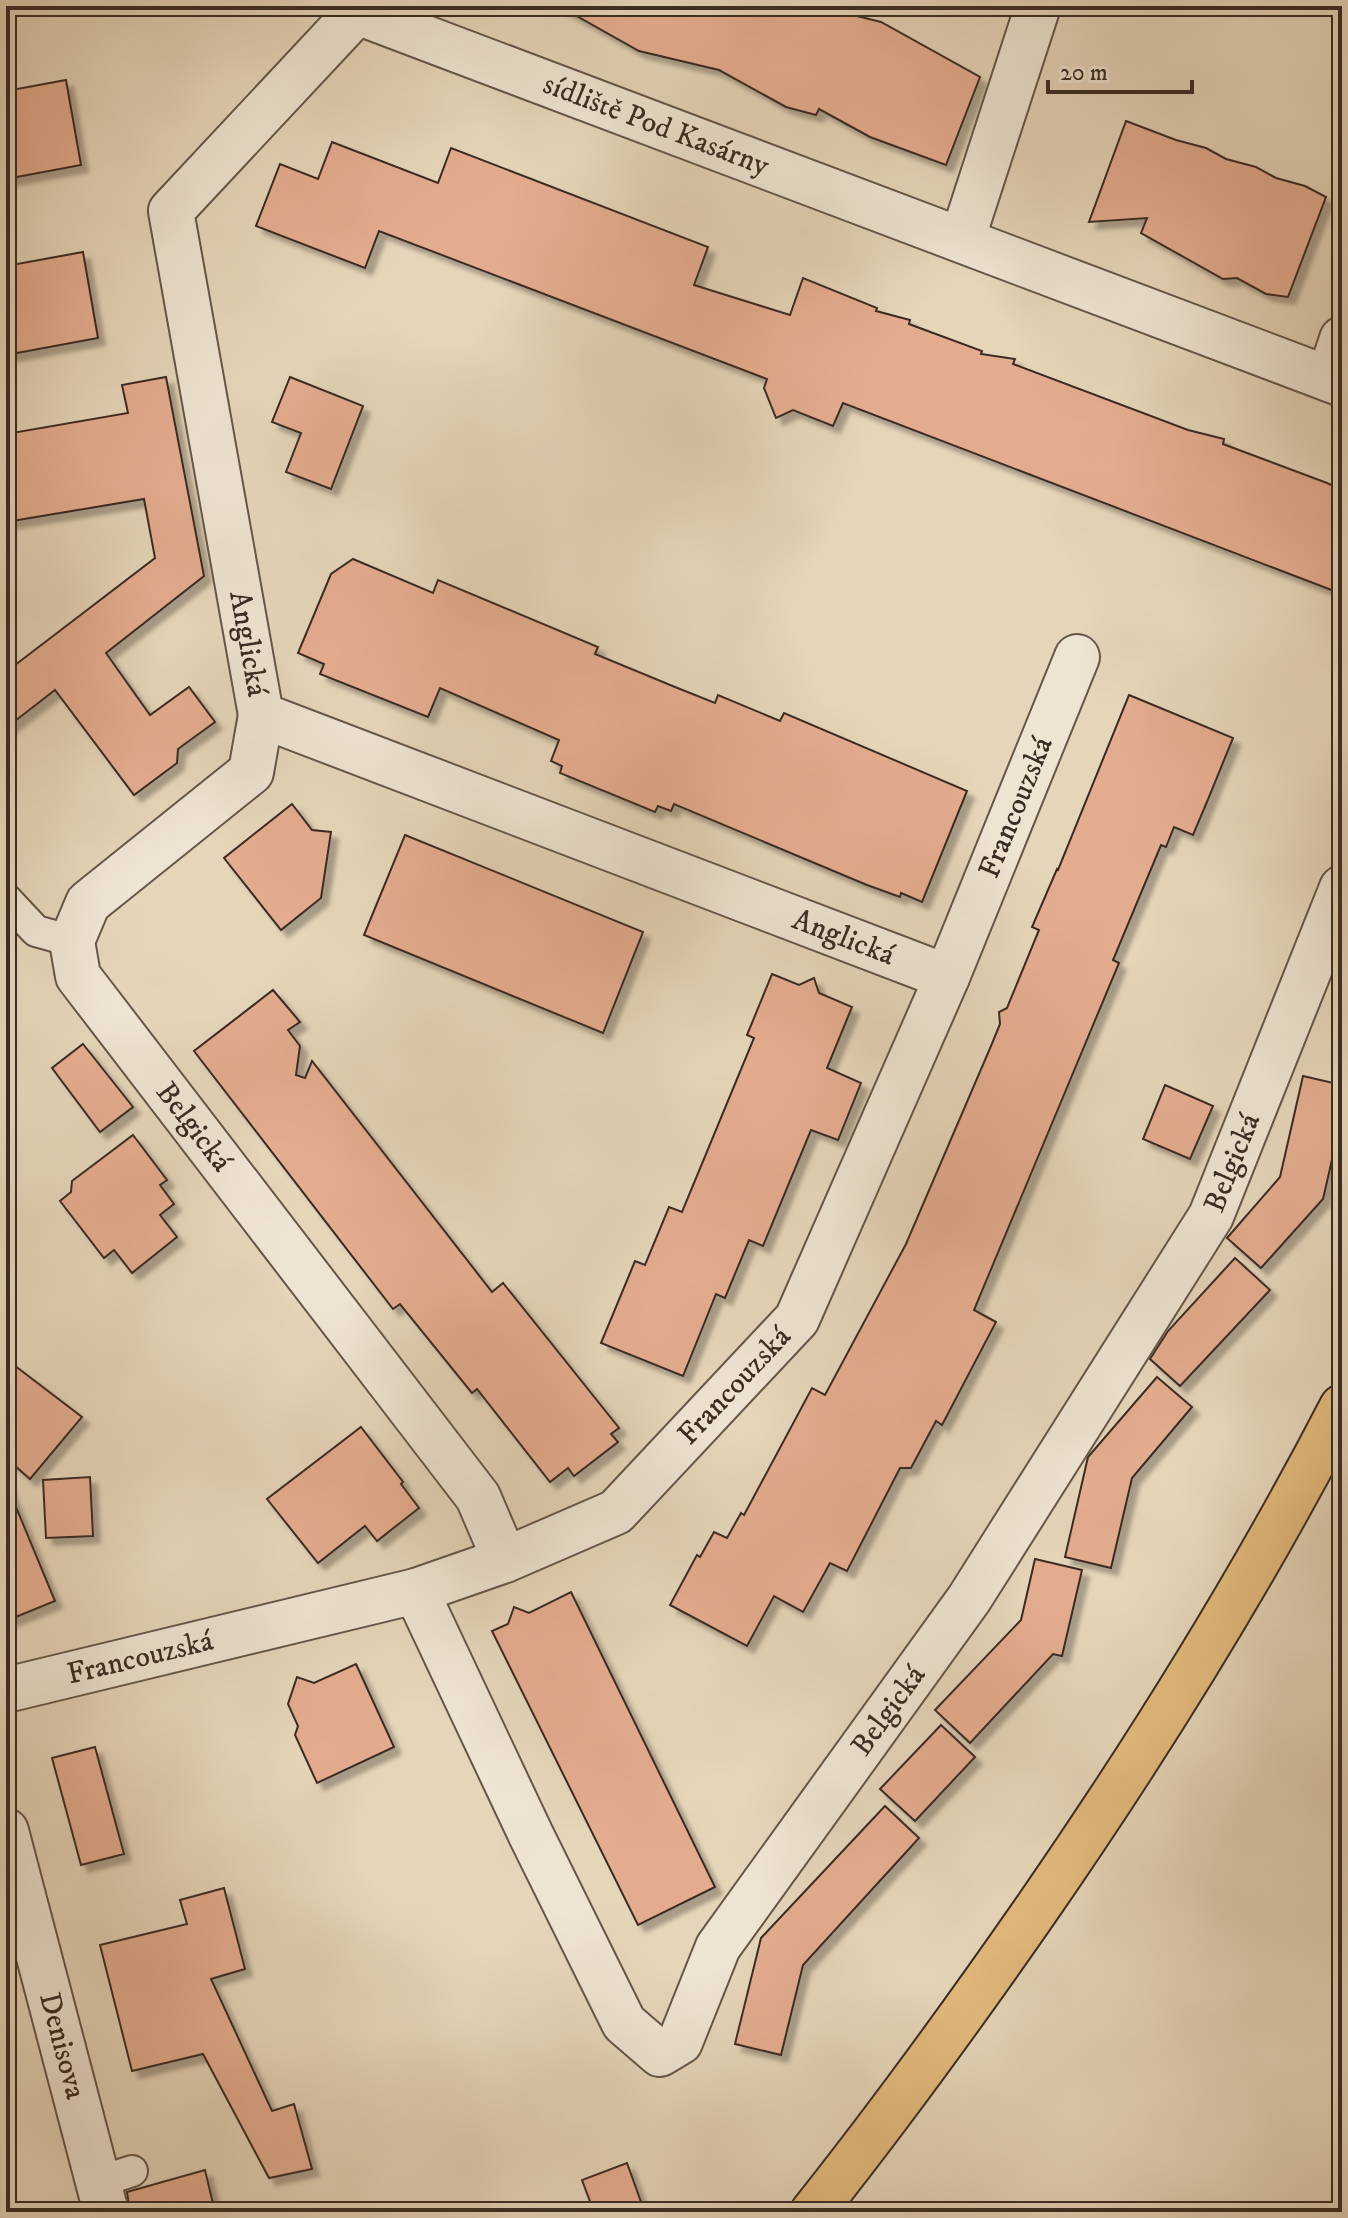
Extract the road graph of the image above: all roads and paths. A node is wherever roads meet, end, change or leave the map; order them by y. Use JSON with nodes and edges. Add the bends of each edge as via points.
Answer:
{"nodes":[{"id":1,"x":1038,"y":6,"type":"edge"},
{"id":2,"x":356,"y":9,"type":"edge"},
{"id":3,"x":962,"y":240,"type":"junction"},
{"id":4,"x":1342,"y":339,"type":"edge"},
{"id":5,"x":1336,"y":382,"type":"edge"},
{"id":6,"x":1077,"y":657,"type":"dead end"},
{"id":7,"x":261,"y":715,"type":"junction"},
{"id":8,"x":1342,"y":888,"type":"edge"},
{"id":9,"x":6,"y":899,"type":"edge"},
{"id":10,"x":72,"y":941,"type":"junction"},
{"id":11,"x":947,"y":977,"type":"junction"},
{"id":12,"x":1342,"y":1407,"type":"edge"},
{"id":13,"x":505,"y":1560,"type":"junction"},
{"id":14,"x":416,"y":1591,"type":"junction"},
{"id":15,"x":6,"y":1690,"type":"edge"},
{"id":16,"x":6,"y":1831,"type":"edge"},
{"id":17,"x":112,"y":2188,"type":"edge"},
{"id":18,"x":813,"y":2212,"type":"edge"}],
"edges":[{"from":1,"to":3,"type":"street"},
{"from":2,"to":3,"type":"street","name":"sídliště Pod Kasárny"},
{"from":2,"to":7,"type":"street","name":"Anglická","via":[[171,211]]},
{"from":3,"to":5,"type":"street","name":"sídliště Pod Kasárny"},
{"from":4,"to":5,"type":"street","name":"sídliště Pod Kasárny"},
{"from":6,"to":11,"type":"street","name":"Francouzská"},
{"from":7,"to":10,"type":"street","via":[[251,772],[88,903]]},
{"from":7,"to":11,"type":"street","name":"Anglická"},
{"from":8,"to":14,"type":"street","name":"Belgická","via":[[1211,1216],[969,1599],[718,1947],[680,2042],[660,2054],[624,2023]]},
{"from":9,"to":10,"type":"lane","via":[[36,931]]},
{"from":10,"to":13,"type":"street","name":"Belgická","via":[[78,976],[478,1497]]},
{"from":11,"to":13,"type":"street","name":"Francouzská","via":[[797,1319],[616,1512]]},
{"from":12,"to":18,"type":"main road","via":[[1227,1616],[1150,1740],[960,2019]]},
{"from":13,"to":14,"type":"street","name":"Francouzská"},
{"from":14,"to":15,"type":"street","name":"Francouzská"},
{"from":16,"to":17,"type":"street","name":"Denisova"}]}
